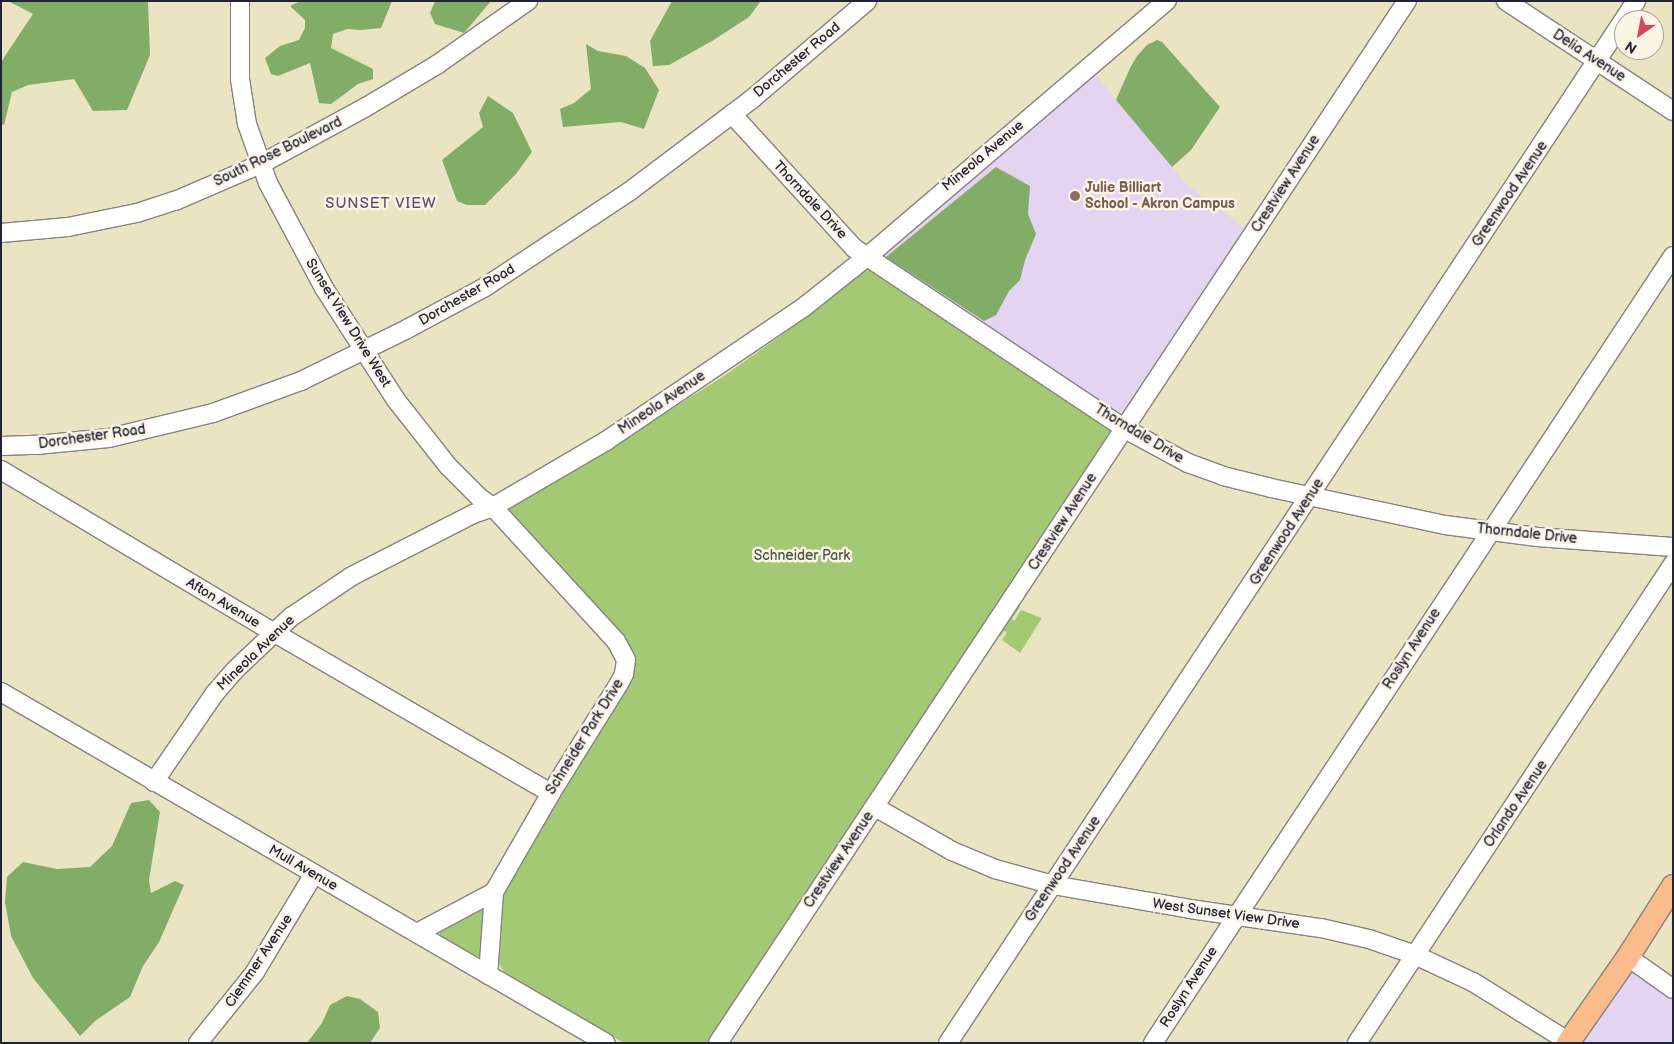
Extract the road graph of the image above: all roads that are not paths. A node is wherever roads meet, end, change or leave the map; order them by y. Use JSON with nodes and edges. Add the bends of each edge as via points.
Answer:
{"nodes":[{"id":1,"x":240,"y":1,"type":"edge"},
{"id":2,"x":528,"y":1,"type":"edge"},
{"id":3,"x":867,"y":1,"type":"edge"},
{"id":4,"x":1167,"y":1,"type":"edge"},
{"id":5,"x":1407,"y":1,"type":"edge"},
{"id":6,"x":1506,"y":1,"type":"edge"},
{"id":7,"x":1636,"y":1,"type":"edge"},
{"id":8,"x":1597,"y":61,"type":"junction"},
{"id":9,"x":1673,"y":111,"type":"edge"},
{"id":10,"x":732,"y":114,"type":"junction"},
{"id":11,"x":261,"y":164,"type":"junction"},
{"id":12,"x":1,"y":233,"type":"edge"},
{"id":13,"x":868,"y":256,"type":"junction"},
{"id":14,"x":1673,"y":256,"type":"edge"},
{"id":15,"x":363,"y":350,"type":"junction"},
{"id":16,"x":1126,"y":429,"type":"junction"},
{"id":17,"x":1,"y":446,"type":"edge"},
{"id":18,"x":1,"y":470,"type":"edge"},
{"id":19,"x":1310,"y":496,"type":"junction"},
{"id":20,"x":493,"y":507,"type":"junction"},
{"id":21,"x":1494,"y":530,"type":"junction"},
{"id":22,"x":1673,"y":547,"type":"edge"},
{"id":23,"x":1673,"y":564,"type":"edge"},
{"id":24,"x":568,"y":589,"type":"joint"},
{"id":25,"x":273,"y":632,"type":"junction"},
{"id":26,"x":1,"y":692,"type":"edge"},
{"id":27,"x":154,"y":782,"type":"junction"},
{"id":28,"x":550,"y":793,"type":"junction"},
{"id":29,"x":875,"y":807,"type":"junction"},
{"id":30,"x":314,"y":874,"type":"junction"},
{"id":31,"x":1053,"y":885,"type":"junction"},
{"id":32,"x":1673,"y":886,"type":"edge"},
{"id":33,"x":494,"y":892,"type":"junction"},
{"id":34,"x":1235,"y":915,"type":"junction"},
{"id":35,"x":417,"y":933,"type":"junction"},
{"id":36,"x":1415,"y":955,"type":"junction"},
{"id":37,"x":1628,"y":957,"type":"junction"},
{"id":38,"x":488,"y":975,"type":"junction"},
{"id":39,"x":1673,"y":989,"type":"edge"},
{"id":40,"x":1568,"y":1042,"type":"edge"},
{"id":41,"x":198,"y":1043,"type":"edge"},
{"id":42,"x":606,"y":1043,"type":"edge"},
{"id":43,"x":718,"y":1043,"type":"edge"},
{"id":44,"x":948,"y":1043,"type":"edge"},
{"id":45,"x":1153,"y":1043,"type":"edge"},
{"id":46,"x":1357,"y":1043,"type":"edge"}],
"edges":[{"from":1,"to":11,"type":"street","name":"Sunset View Drive West","via":[[238,32],[244,107]]},
{"from":2,"to":11,"type":"street","name":"South Rose Boulevard","via":[[414,78]]},
{"from":3,"to":10,"type":"street","name":"Dorchester Road"},
{"from":4,"to":13,"type":"street","name":"Mineola Avenue"},
{"from":5,"to":16,"type":"street","name":"Crestview Avenue"},
{"from":6,"to":8,"type":"street","name":"Delia Avenue"},
{"from":7,"to":8,"type":"street","name":"Greenwood Avenue"},
{"from":8,"to":9,"type":"street","name":"Delia Avenue"},
{"from":8,"to":19,"type":"street","name":"Greenwood Avenue"},
{"from":10,"to":13,"type":"street","name":"Thorndale Drive","via":[[854,248]]},
{"from":10,"to":15,"type":"street","name":"Dorchester Road","via":[[630,192],[541,251],[452,305]]},
{"from":11,"to":12,"type":"street","name":"South Rose Boulevard","via":[[175,201],[137,213],[81,225]]},
{"from":11,"to":15,"type":"street","name":"Sunset View Drive West","via":[[292,232]]},
{"from":13,"to":16,"type":"street","name":"Thorndale Drive"},
{"from":13,"to":20,"type":"street","name":"Mineola Avenue","via":[[804,307],[669,400]]},
{"from":14,"to":21,"type":"street","name":"Roslyn Avenue"},
{"from":15,"to":17,"type":"street","name":"Dorchester Road","via":[[301,381],[248,402],[171,425],[109,438]]},
{"from":15,"to":20,"type":"street","name":"Sunset View Drive West","via":[[396,400],[448,466]]},
{"from":16,"to":19,"type":"street","name":"Thorndale Drive","via":[[1162,451],[1205,470]]},
{"from":16,"to":29,"type":"street","name":"Crestview Avenue"},
{"from":18,"to":25,"type":"street","name":"Afton Avenue"},
{"from":19,"to":21,"type":"street","name":"Thorndale Drive","via":[[1405,518]]},
{"from":19,"to":31,"type":"street","name":"Greenwood Avenue"},
{"from":20,"to":24,"type":"street","name":"Sunset View Drive West"},
{"from":20,"to":25,"type":"street","name":"Mineola Avenue","via":[[473,514],[352,576]]},
{"from":21,"to":22,"type":"street","name":"Thorndale Drive","via":[[1537,537]]},
{"from":21,"to":34,"type":"street","name":"Roslyn Avenue"},
{"from":23,"to":36,"type":"street","name":"Orlando Avenue"},
{"from":24,"to":28,"type":"street","name":"Schneider Park Drive","via":[[616,641],[626,664],[620,682]]},
{"from":25,"to":27,"type":"street","name":"Mineola Avenue","via":[[215,693]]},
{"from":25,"to":28,"type":"street","name":"Afton Avenue"},
{"from":26,"to":27,"type":"street","name":"Mull Avenue"},
{"from":27,"to":30,"type":"street","name":"Mull Avenue"},
{"from":28,"to":33,"type":"street","name":"Schneider Park Drive"},
{"from":29,"to":31,"type":"street","name":"West Sunset View Drive","via":[[952,851],[995,869]]},
{"from":29,"to":43,"type":"street","name":"Crestview Avenue"},
{"from":30,"to":35,"type":"street","name":"Mull Avenue"},
{"from":30,"to":41,"type":"street","name":"Clemmer Avenue","via":[[255,972]]},
{"from":31,"to":34,"type":"street","name":"West Sunset View Drive"},
{"from":31,"to":44,"type":"street","name":"Greenwood Avenue"},
{"from":32,"to":37,"type":"main road"},
{"from":33,"to":35,"type":"street"},
{"from":33,"to":38,"type":"street","name":"Schneider Park Drive"},
{"from":34,"to":36,"type":"street","name":"West Sunset View Drive","via":[[1321,928],[1369,939]]},
{"from":34,"to":45,"type":"street","name":"Roslyn Avenue"},
{"from":35,"to":38,"type":"street","name":"Mull Avenue"},
{"from":36,"to":40,"type":"street","name":"West Sunset View Drive","via":[[1489,992]]},
{"from":36,"to":46,"type":"street","name":"Orlando Avenue"},
{"from":37,"to":39,"type":"street"},
{"from":37,"to":40,"type":"main road"},
{"from":38,"to":42,"type":"street","name":"Mull Avenue"}]}
